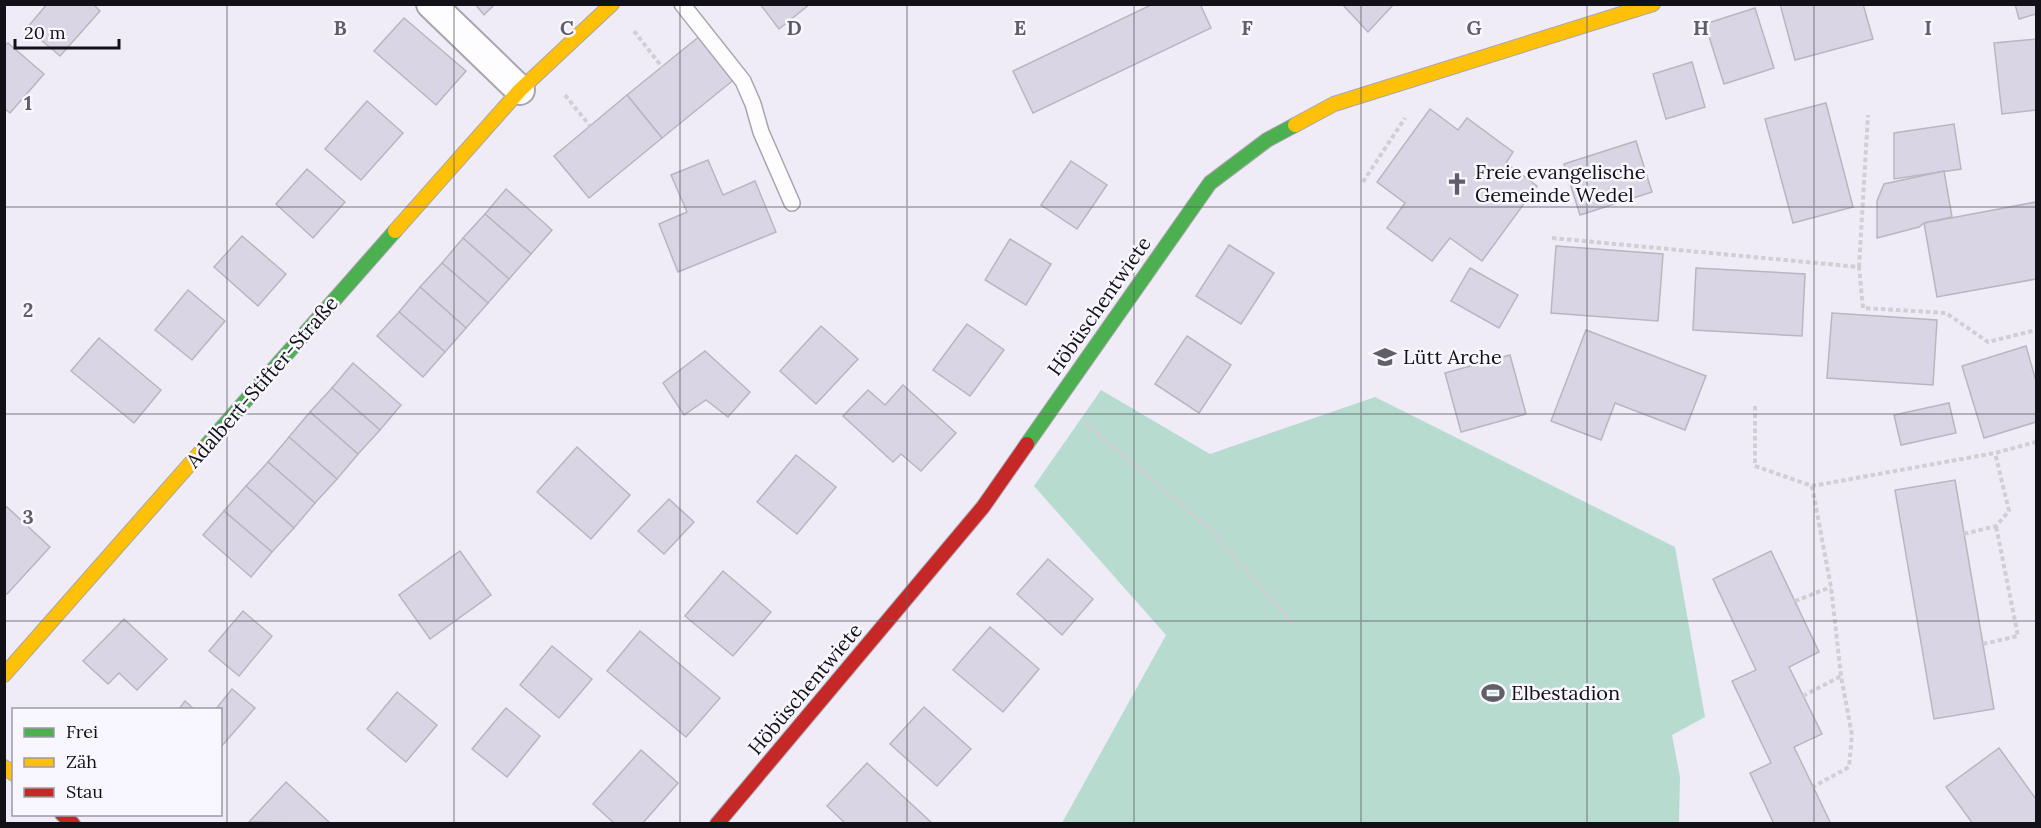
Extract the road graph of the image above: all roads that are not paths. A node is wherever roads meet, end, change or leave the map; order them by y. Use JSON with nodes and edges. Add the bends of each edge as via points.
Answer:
{"nodes":[{"id":1,"x":431,"y":4,"type":"edge"},
{"id":2,"x":612,"y":4,"type":"edge"},
{"id":3,"x":682,"y":4,"type":"edge"},
{"id":4,"x":1653,"y":4,"type":"edge"},
{"id":5,"x":520,"y":90,"type":"junction"},
{"id":6,"x":792,"y":203,"type":"dead end"},
{"id":7,"x":4,"y":675,"type":"edge"},
{"id":8,"x":717,"y":824,"type":"edge"}],
"edges":[{"from":1,"to":5,"type":"street"},
{"from":2,"to":5,"type":"street","name":"Adalbert-Stifter-Straße"},
{"from":3,"to":6,"type":"lane","via":[[744,81]]},
{"from":4,"to":8,"type":"street","name":"Höbüschentwiete","via":[[1334,104],[1267,140],[1210,183],[983,507]]},
{"from":5,"to":7,"type":"street","name":"Adalbert-Stifter-Straße"}]}
